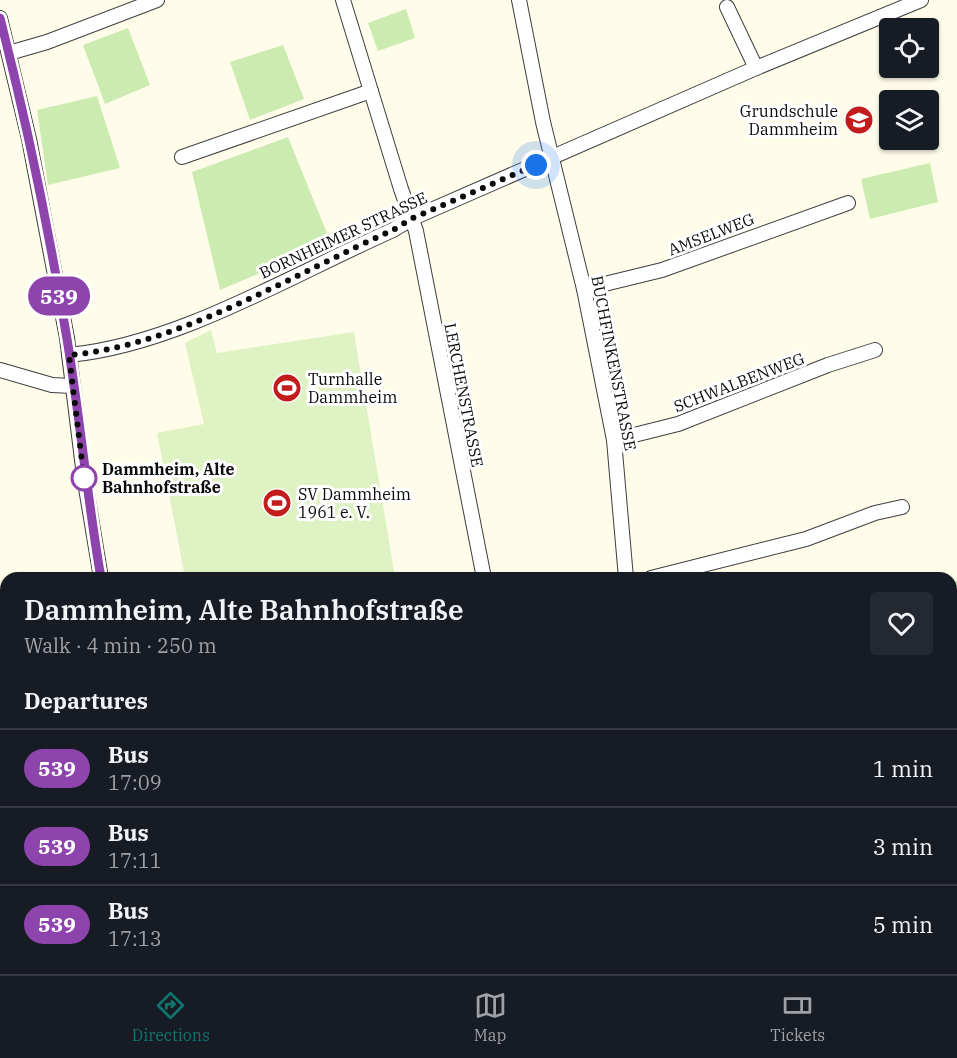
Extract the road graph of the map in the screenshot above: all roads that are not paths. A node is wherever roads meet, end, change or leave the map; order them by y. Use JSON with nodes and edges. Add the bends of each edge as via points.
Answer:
{"nodes":[{"id":1,"x":157,"y":0,"type":"edge"},
{"id":2,"x":343,"y":0,"type":"edge"},
{"id":3,"x":519,"y":0,"type":"edge"},
{"id":4,"x":921,"y":0,"type":"edge"},
{"id":5,"x":727,"y":7,"type":"dead end"},
{"id":6,"x":0,"y":18,"type":"edge"},
{"id":7,"x":9,"y":53,"type":"junction"},
{"id":8,"x":756,"y":68,"type":"junction"},
{"id":9,"x":371,"y":91,"type":"junction"},
{"id":10,"x":182,"y":157,"type":"dead end"},
{"id":11,"x":551,"y":158,"type":"junction"},
{"id":12,"x":848,"y":203,"type":"dead end"},
{"id":13,"x":413,"y":218,"type":"junction"},
{"id":14,"x":584,"y":289,"type":"junction"},
{"id":15,"x":875,"y":350,"type":"dead end"},
{"id":16,"x":69,"y":355,"type":"junction"},
{"id":17,"x":0,"y":370,"type":"edge"},
{"id":18,"x":72,"y":386,"type":"junction"},
{"id":19,"x":614,"y":440,"type":"junction"},
{"id":20,"x":903,"y":507,"type":"dead end"},
{"id":21,"x":99,"y":572,"type":"edge"},
{"id":22,"x":483,"y":572,"type":"edge"},
{"id":23,"x":625,"y":572,"type":"edge"},
{"id":24,"x":675,"y":572,"type":"edge"}],
"edges":[{"from":1,"to":7,"type":"street"},
{"from":2,"to":9,"type":"street","name":"LERCHENSTRASSE"},
{"from":3,"to":11,"type":"street","name":"BUCHFINKENSTRASSE"},
{"from":4,"to":8,"type":"street","name":"BORNHEIMER STRASSE"},
{"from":5,"to":8,"type":"street"},
{"from":6,"to":7,"type":"street"},
{"from":7,"to":16,"type":"street"},
{"from":8,"to":11,"type":"street","name":"BORNHEIMER STRASSE"},
{"from":9,"to":10,"type":"street"},
{"from":9,"to":13,"type":"street","name":"LERCHENSTRASSE"},
{"from":11,"to":13,"type":"street","name":"BORNHEIMER STRASSE"},
{"from":11,"to":14,"type":"street","name":"BUCHFINKENSTRASSE"},
{"from":12,"to":14,"type":"street","name":"AMSELWEG","via":[[662,270]]},
{"from":13,"to":16,"type":"street","name":"BORNHEIMER STRASSE","via":[[159,336]]},
{"from":13,"to":22,"type":"street","name":"LERCHENSTRASSE"},
{"from":14,"to":19,"type":"street","name":"BUCHFINKENSTRASSE"},
{"from":15,"to":19,"type":"street","name":"SCHWALBENWEG","via":[[678,424]]},
{"from":16,"to":18,"type":"street"},
{"from":17,"to":18,"type":"street","via":[[52,385]]},
{"from":18,"to":21,"type":"street"},
{"from":19,"to":23,"type":"street","name":"BUCHFINKENSTRASSE"},
{"from":20,"to":24,"type":"street","via":[[875,513],[806,539]]}]}
